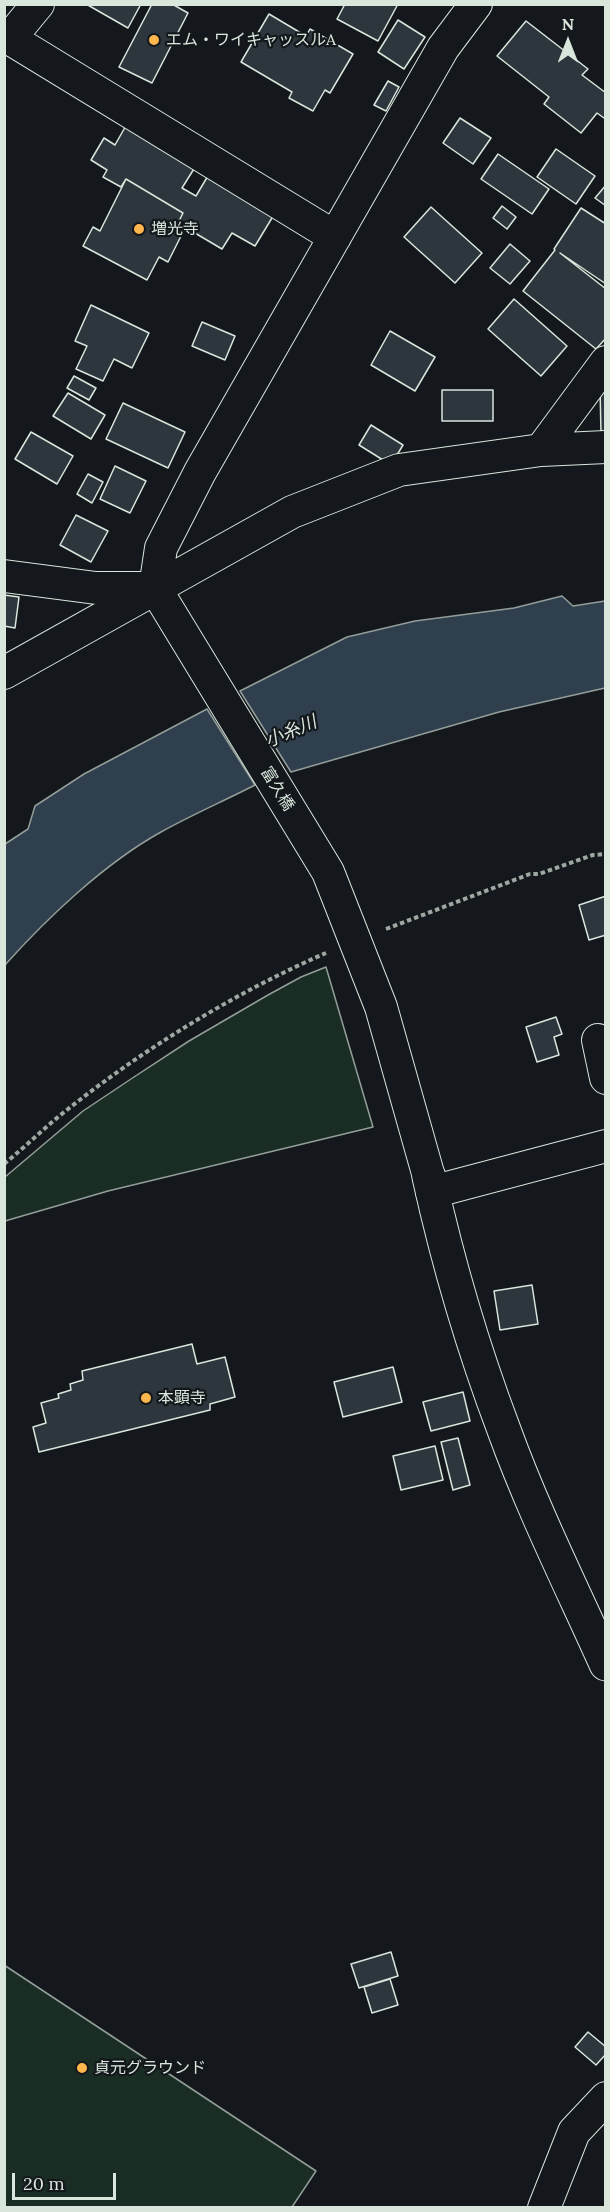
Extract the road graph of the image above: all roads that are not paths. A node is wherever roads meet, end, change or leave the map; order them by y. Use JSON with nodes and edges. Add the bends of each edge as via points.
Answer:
{"nodes":[{"id":1,"x":38,"y":4,"type":"edge"},
{"id":2,"x":476,"y":4,"type":"edge"},
{"id":3,"x":7,"y":37,"type":"edge"},
{"id":4,"x":335,"y":237,"type":"junction"},
{"id":5,"x":606,"y":362,"type":"edge"},
{"id":6,"x":606,"y":447,"type":"edge"},
{"id":7,"x":541,"y":450,"type":"junction"},
{"id":8,"x":4,"y":576,"type":"edge"},
{"id":9,"x":154,"y":588,"type":"junction"},
{"id":10,"x":4,"y":672,"type":"edge"},
{"id":11,"x":598,"y":1040,"type":"dead end"},
{"id":12,"x":606,"y":1078,"type":"edge"},
{"id":13,"x":606,"y":1146,"type":"edge"},
{"id":14,"x":431,"y":1185,"type":"junction"},
{"id":15,"x":606,"y":1664,"type":"edge"},
{"id":16,"x":606,"y":2098,"type":"edge"},
{"id":17,"x":544,"y":2208,"type":"edge"}],
"edges":[{"from":1,"to":3,"type":"street"},
{"from":2,"to":4,"type":"street","via":[[443,48]]},
{"from":3,"to":4,"type":"street"},
{"from":4,"to":9,"type":"street","via":[[190,491],[161,548]]},
{"from":5,"to":7,"type":"street"},
{"from":6,"to":7,"type":"street"},
{"from":7,"to":9,"type":"street","via":[[399,470],[292,512]]},
{"from":8,"to":9,"type":"street","via":[[96,588]]},
{"from":9,"to":10,"type":"street"},
{"from":9,"to":14,"type":"street","name":"富久橋","via":[[328,872],[381,1007]]},
{"from":11,"to":12,"type":"street"},
{"from":13,"to":14,"type":"street"},
{"from":14,"to":15,"type":"street","via":[[469,1331],[504,1431]]},
{"from":16,"to":17,"type":"street","via":[[574,2132]]}]}
